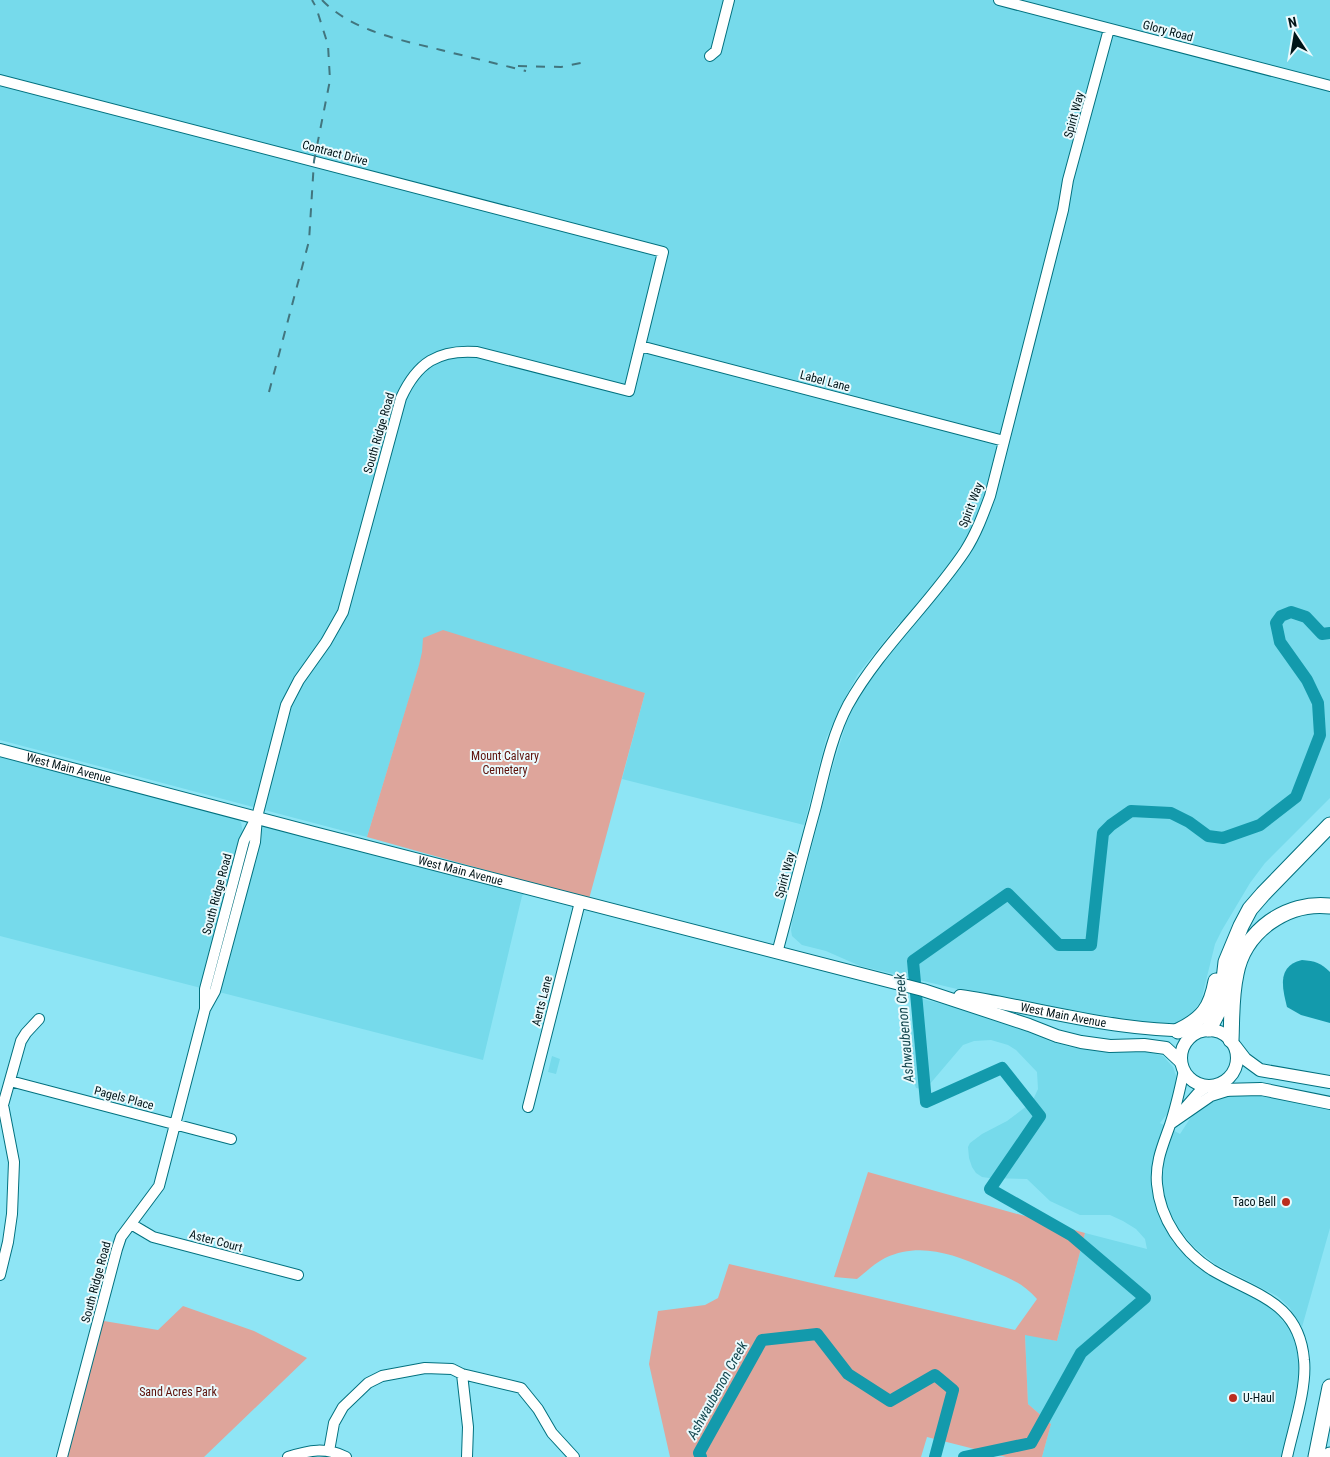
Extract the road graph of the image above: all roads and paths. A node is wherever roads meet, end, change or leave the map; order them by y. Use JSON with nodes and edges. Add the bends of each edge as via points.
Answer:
{"nodes":[{"id":1,"x":729,"y":0,"type":"edge"},
{"id":2,"x":999,"y":0,"type":"edge"},
{"id":3,"x":1109,"y":28,"type":"junction"},
{"id":4,"x":710,"y":56,"type":"dead end"},
{"id":5,"x":0,"y":80,"type":"edge"},
{"id":6,"x":1330,"y":86,"type":"edge"},
{"id":7,"x":663,"y":252,"type":"joint"},
{"id":8,"x":640,"y":346,"type":"junction"},
{"id":9,"x":1004,"y":441,"type":"junction"},
{"id":10,"x":0,"y":750,"type":"edge"},
{"id":11,"x":257,"y":817,"type":"junction"},
{"id":12,"x":1330,"y":825,"type":"edge"},
{"id":13,"x":580,"y":902,"type":"junction"},
{"id":14,"x":1330,"y":906,"type":"edge"},
{"id":15,"x":1234,"y":941,"type":"junction"},
{"id":16,"x":778,"y":953,"type":"junction"},
{"id":17,"x":923,"y":990,"type":"junction"},
{"id":18,"x":39,"y":1019,"type":"dead end"},
{"id":19,"x":1208,"y":1030,"type":"junction"},
{"id":20,"x":1178,"y":1031,"type":"junction"},
{"id":21,"x":1233,"y":1043,"type":"junction"},
{"id":22,"x":1183,"y":1066,"type":"junction"},
{"id":23,"x":10,"y":1082,"type":"junction"},
{"id":24,"x":1330,"y":1082,"type":"edge"},
{"id":25,"x":1209,"y":1086,"type":"junction"},
{"id":26,"x":1231,"y":1089,"type":"junction"},
{"id":27,"x":1330,"y":1102,"type":"edge"},
{"id":28,"x":528,"y":1107,"type":"dead end"},
{"id":29,"x":175,"y":1124,"type":"junction"},
{"id":30,"x":1171,"y":1126,"type":"junction"},
{"id":31,"x":231,"y":1139,"type":"dead end"},
{"id":32,"x":131,"y":1224,"type":"junction"},
{"id":33,"x":0,"y":1275,"type":"edge"},
{"id":34,"x":298,"y":1275,"type":"dead end"},
{"id":35,"x":462,"y":1374,"type":"junction"},
{"id":36,"x":1330,"y":1387,"type":"edge"},
{"id":37,"x":329,"y":1451,"type":"junction"},
{"id":38,"x":62,"y":1457,"type":"edge"},
{"id":39,"x":288,"y":1457,"type":"edge"},
{"id":40,"x":346,"y":1457,"type":"edge"},
{"id":41,"x":467,"y":1457,"type":"edge"},
{"id":42,"x":574,"y":1457,"type":"edge"},
{"id":43,"x":1287,"y":1457,"type":"edge"},
{"id":44,"x":1316,"y":1457,"type":"edge"}],
"edges":[{"from":1,"to":4,"type":"street","via":[[716,51]]},
{"from":2,"to":3,"type":"street","name":"Glory Road"},
{"from":3,"to":6,"type":"street","name":"Glory Road"},
{"from":3,"to":9,"type":"street","name":"Spirit Way"},
{"from":5,"to":7,"type":"street","name":"Contract Drive"},
{"from":7,"to":8,"type":"street","name":"South Ridge Road"},
{"from":8,"to":9,"type":"street","name":"Label Lane"},
{"from":8,"to":11,"type":"street","name":"South Ridge Road","via":[[629,391],[477,352],[460,351],[439,356],[420,368],[408,382],[343,612],[286,705]]},
{"from":9,"to":16,"type":"street","name":"Spirit Way","via":[[984,514],[966,549],[872,668],[836,732]]},
{"from":10,"to":11,"type":"main road","name":"West Main Avenue"},
{"from":11,"to":13,"type":"main road","name":"West Main Avenue"},
{"from":11,"to":29,"type":"street","name":"South Ridge Road","via":[[255,842],[215,991],[205,1009]]},
{"from":12,"to":15,"type":"highway","via":[[1250,909]]},
{"from":13,"to":16,"type":"main road","name":"West Main Avenue"},
{"from":13,"to":28,"type":"street","name":"Aerts Lane"},
{"from":14,"to":21,"type":"highway","via":[[1302,907],[1283,913],[1247,945],[1236,974]]},
{"from":15,"to":19,"type":"highway","via":[[1226,962],[1221,1006]]},
{"from":15,"to":20,"type":"highway","via":[[1221,959],[1208,1008],[1192,1024]]},
{"from":16,"to":17,"type":"main road","name":"West Main Avenue"},
{"from":17,"to":20,"type":"main road","name":"West Main Avenue","via":[[1095,1021]]},
{"from":17,"to":22,"type":"main road","name":"West Main Avenue","via":[[1081,1042],[1166,1048]]},
{"from":18,"to":23,"type":"street","via":[[21,1042]]},
{"from":19,"to":20,"type":"main road","name":"West Main Avenue"},
{"from":19,"to":21,"type":"main road","via":[[1225,1034]]},
{"from":19,"to":22,"type":"main road","via":[[1197,1032],[1184,1044],[1181,1053]]},
{"from":21,"to":24,"type":"main road","via":[[1260,1070]]},
{"from":21,"to":25,"type":"main road","via":[[1237,1064],[1233,1072],[1219,1084]]},
{"from":22,"to":25,"type":"main road","via":[[1194,1081]]},
{"from":22,"to":30,"type":"street"},
{"from":23,"to":29,"type":"street","name":"Pagels Place"},
{"from":23,"to":33,"type":"street","via":[[3,1105],[14,1162],[12,1214]]},
{"from":25,"to":26,"type":"main road"},
{"from":25,"to":30,"type":"street","via":[[1188,1103]]},
{"from":26,"to":27,"type":"main road","via":[[1261,1089]]},
{"from":26,"to":30,"type":"street","via":[[1211,1096]]},
{"from":29,"to":31,"type":"street","name":"Pagels Place"},
{"from":29,"to":32,"type":"street","name":"South Ridge Road","via":[[159,1186]]},
{"from":30,"to":43,"type":"street","via":[[1160,1150],[1156,1172],[1160,1200],[1169,1225],[1200,1262],[1272,1300],[1298,1336],[1304,1356],[1304,1374]]},
{"from":32,"to":34,"type":"street","name":"Aster Court","via":[[153,1237]]},
{"from":32,"to":38,"type":"street","name":"South Ridge Road","via":[[117,1248]]},
{"from":35,"to":37,"type":"street","via":[[452,1368],[425,1368],[382,1376],[368,1383],[343,1406],[334,1423]]},
{"from":35,"to":41,"type":"street","via":[[468,1426]]},
{"from":35,"to":42,"type":"street","via":[[521,1388],[552,1433]]},
{"from":36,"to":44,"type":"highway"},
{"from":37,"to":39,"type":"street","via":[[308,1450]]},
{"from":37,"to":40,"type":"street"}]}
